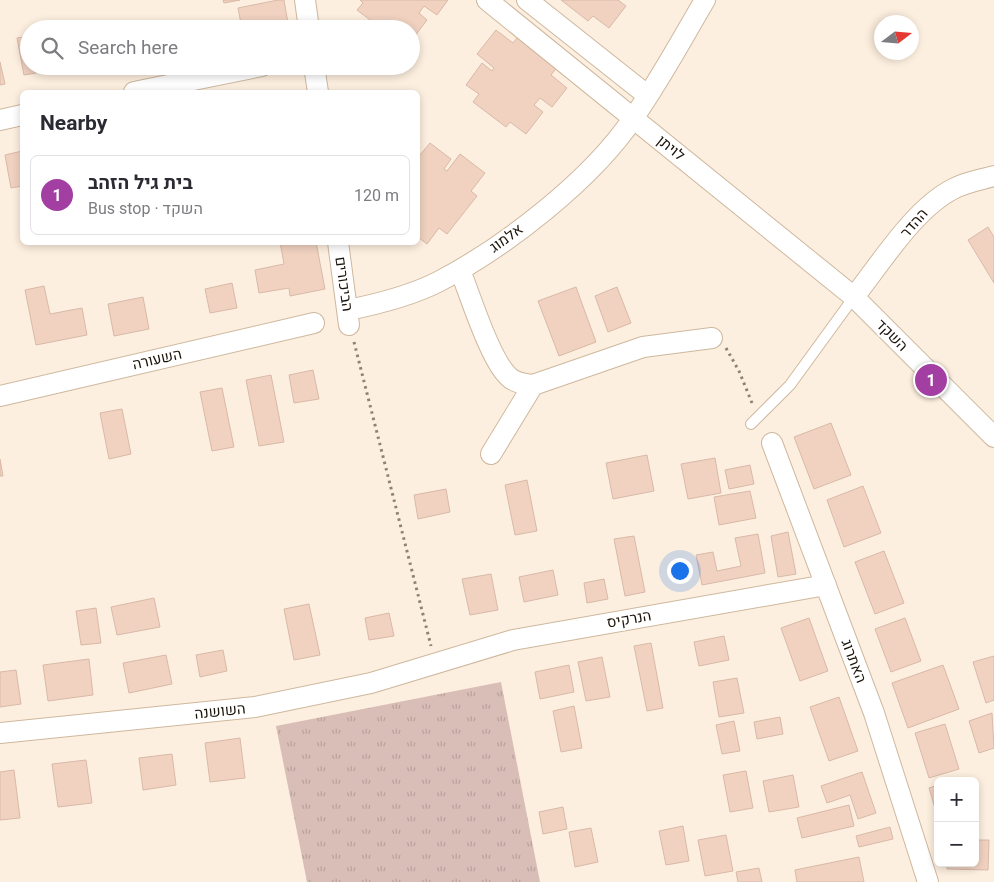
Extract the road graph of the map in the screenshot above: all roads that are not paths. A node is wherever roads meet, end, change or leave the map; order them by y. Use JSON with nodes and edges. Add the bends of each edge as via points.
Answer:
{"nodes":[{"id":1,"x":305,"y":0,"type":"edge"},
{"id":2,"x":487,"y":0,"type":"edge"},
{"id":3,"x":526,"y":0,"type":"edge"},
{"id":4,"x":705,"y":0,"type":"edge"},
{"id":5,"x":308,"y":20,"type":"edge"},
{"id":6,"x":218,"y":75,"type":"edge"},
{"id":7,"x":315,"y":75,"type":"edge"},
{"id":8,"x":144,"y":90,"type":"edge"},
{"id":9,"x":318,"y":90,"type":"edge"},
{"id":10,"x":647,"y":95,"type":"junction"},
{"id":11,"x":20,"y":115,"type":"edge"},
{"id":12,"x":634,"y":118,"type":"junction"},
{"id":13,"x":0,"y":120,"type":"edge"},
{"id":14,"x":994,"y":176,"type":"edge"},
{"id":15,"x":338,"y":245,"type":"edge"},
{"id":16,"x":460,"y":270,"type":"junction"},
{"id":17,"x":854,"y":297,"type":"junction"},
{"id":18,"x":349,"y":317,"type":"joint"},
{"id":19,"x":314,"y":322,"type":"dead end"},
{"id":20,"x":712,"y":338,"type":"road end"},
{"id":21,"x":533,"y":385,"type":"junction"},
{"id":22,"x":0,"y":396,"type":"edge"},
{"id":23,"x":754,"y":421,"type":"road end"},
{"id":24,"x":994,"y":437,"type":"edge"},
{"id":25,"x":772,"y":443,"type":"dead end"},
{"id":26,"x":491,"y":454,"type":"dead end"},
{"id":27,"x":826,"y":585,"type":"junction"},
{"id":28,"x":436,"y":664,"type":"joint"},
{"id":29,"x":0,"y":733,"type":"edge"},
{"id":30,"x":928,"y":882,"type":"edge"}],
"edges":[{"from":1,"to":5,"type":"street"},
{"from":2,"to":12,"type":"street","name":"לויתן"},
{"from":3,"to":10,"type":"street"},
{"from":4,"to":10,"type":"street","name":"אלמוג"},
{"from":6,"to":8,"type":"street"},
{"from":7,"to":9,"type":"street"},
{"from":10,"to":12,"type":"street","name":"אלמוג"},
{"from":11,"to":13,"type":"street"},
{"from":12,"to":16,"type":"street","name":"אלמוג","via":[[585,174],[550,205]]},
{"from":12,"to":17,"type":"street","name":"לויתן"},
{"from":14,"to":17,"type":"street","name":"ההדר","via":[[953,189],[923,211]]},
{"from":15,"to":18,"type":"street","name":"הביכורים"},
{"from":16,"to":18,"type":"street","name":"אלמוג","via":[[436,283]]},
{"from":16,"to":21,"type":"street","via":[[497,361],[508,378]]},
{"from":17,"to":23,"type":"lane","via":[[790,385]]},
{"from":17,"to":24,"type":"street","name":"השקד"},
{"from":19,"to":22,"type":"street","name":"השעורה"},
{"from":20,"to":21,"type":"street","via":[[643,347]]},
{"from":21,"to":26,"type":"street"},
{"from":25,"to":27,"type":"street","name":"האתרוג"},
{"from":27,"to":28,"type":"street","name":"הנרקיס","via":[[513,640]]},
{"from":27,"to":30,"type":"street","name":"האתרוג","via":[[874,712]]},
{"from":28,"to":29,"type":"street","name":"השושנה","via":[[371,683],[255,707]]}]}
